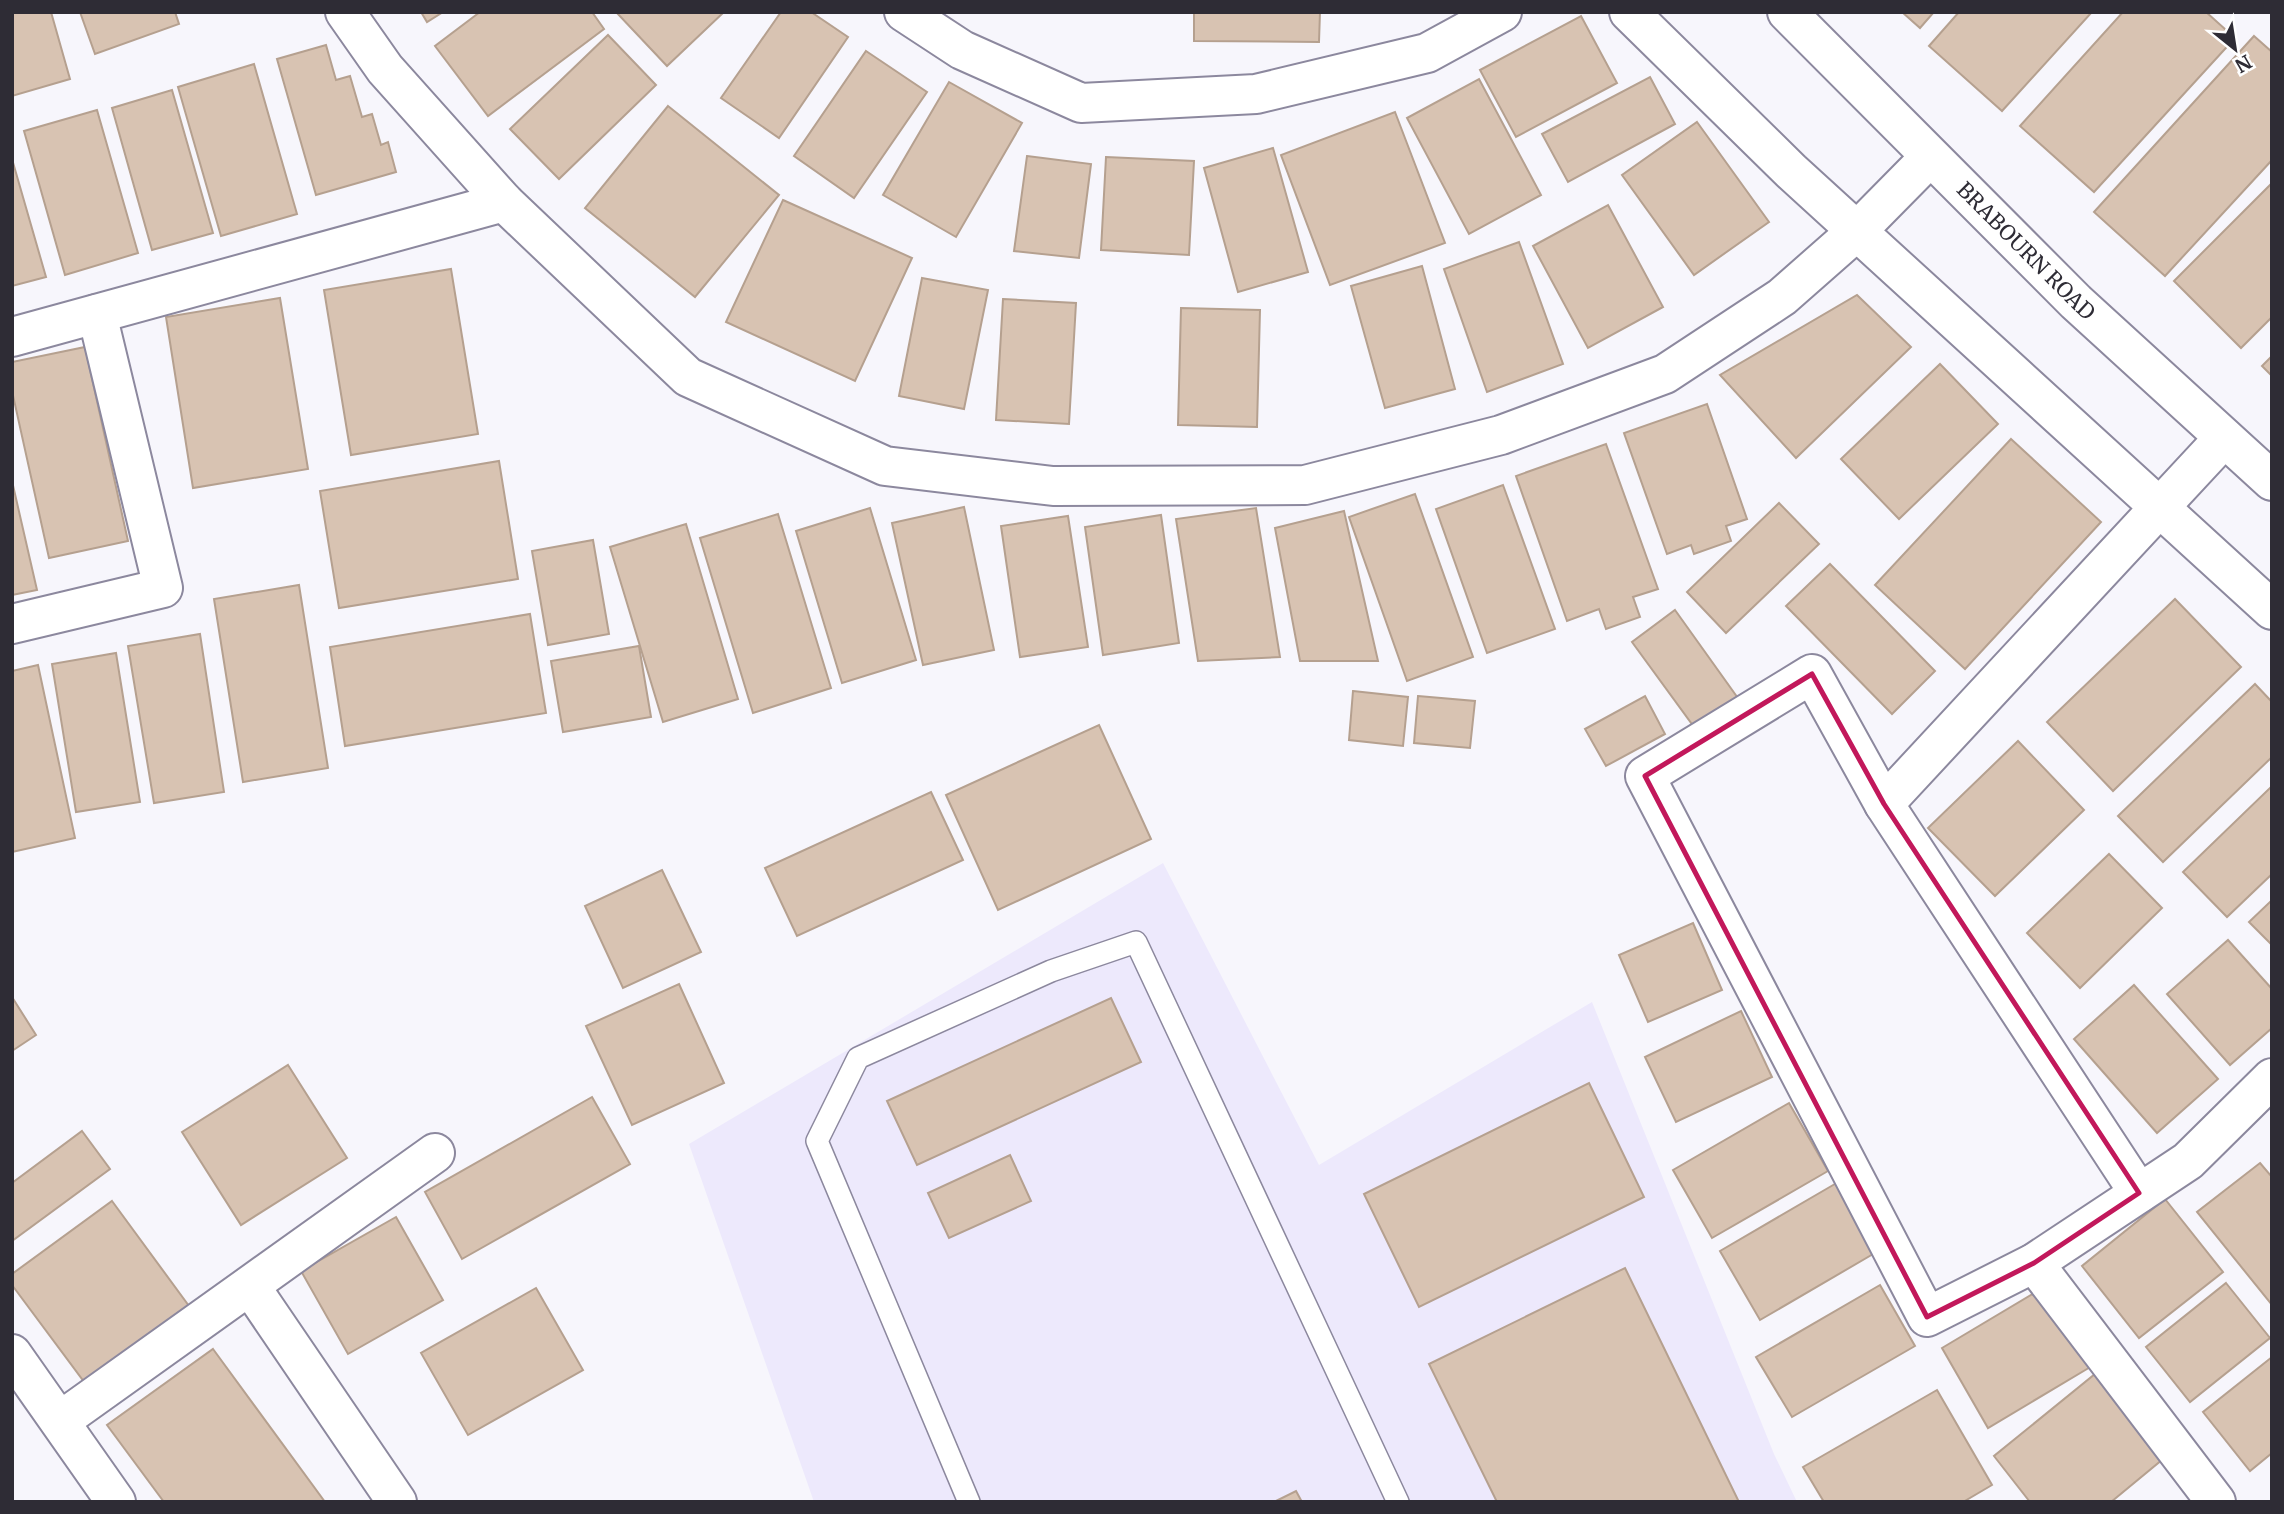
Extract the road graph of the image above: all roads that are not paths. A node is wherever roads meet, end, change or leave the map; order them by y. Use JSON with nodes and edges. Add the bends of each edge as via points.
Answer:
{"nodes":[{"id":1,"x":345,"y":12,"type":"edge"},
{"id":2,"x":904,"y":12,"type":"edge"},
{"id":3,"x":1502,"y":12,"type":"edge"},
{"id":4,"x":1629,"y":12,"type":"edge"},
{"id":5,"x":1787,"y":12,"type":"edge"},
{"id":6,"x":1930,"y":157,"type":"junction"},
{"id":7,"x":505,"y":202,"type":"junction"},
{"id":8,"x":1857,"y":231,"type":"junction"},
{"id":9,"x":97,"y":314,"type":"junction"},
{"id":10,"x":12,"y":337,"type":"edge"},
{"id":11,"x":2224,"y":438,"type":"junction"},
{"id":12,"x":2272,"y":481,"type":"edge"},
{"id":13,"x":2161,"y":508,"type":"junction"},
{"id":14,"x":2272,"y":610,"type":"edge"},
{"id":15,"x":12,"y":624,"type":"edge"},
{"id":16,"x":1884,"y":804,"type":"junction"},
{"id":17,"x":2272,"y":1078,"type":"edge"},
{"id":18,"x":435,"y":1153,"type":"dead end"},
{"id":19,"x":2139,"y":1193,"type":"junction"},
{"id":20,"x":2034,"y":1263,"type":"junction"},
{"id":21,"x":250,"y":1286,"type":"junction"},
{"id":22,"x":12,"y":1354,"type":"edge"},
{"id":23,"x":60,"y":1421,"type":"junction"},
{"id":24,"x":116,"y":1502,"type":"edge"},
{"id":25,"x":397,"y":1502,"type":"edge"},
{"id":26,"x":969,"y":1502,"type":"edge"},
{"id":27,"x":1398,"y":1502,"type":"edge"},
{"id":28,"x":2216,"y":1502,"type":"edge"}],
"edges":[{"from":1,"to":7,"type":"street","via":[[385,69]]},
{"from":2,"to":3,"type":"street","via":[[962,50],[1081,103],[1256,94],[1426,53]]},
{"from":4,"to":8,"type":"street"},
{"from":5,"to":6,"type":"street","name":"BRABOURN ROAD"},
{"from":6,"to":8,"type":"street"},
{"from":6,"to":11,"type":"street","name":"BRABOURN ROAD","via":[[2076,302]]},
{"from":7,"to":8,"type":"street","via":[[688,377],[886,466],[1053,486],[1306,485],[1501,435],[1665,374],[1782,298]]},
{"from":7,"to":9,"type":"street"},
{"from":8,"to":13,"type":"street"},
{"from":9,"to":10,"type":"street"},
{"from":9,"to":15,"type":"street","via":[[163,588]]},
{"from":11,"to":12,"type":"street","name":"BRABOURN ROAD"},
{"from":11,"to":13,"type":"street"},
{"from":13,"to":14,"type":"street"},
{"from":13,"to":16,"type":"street"},
{"from":16,"to":19,"type":"street"},
{"from":16,"to":20,"type":"street","via":[[1812,674],[1645,776],[1927,1317]]},
{"from":17,"to":19,"type":"street","via":[[2188,1161]]},
{"from":18,"to":21,"type":"street"},
{"from":19,"to":20,"type":"street"},
{"from":20,"to":28,"type":"street"},
{"from":21,"to":23,"type":"street"},
{"from":21,"to":25,"type":"street"},
{"from":22,"to":23,"type":"street"},
{"from":23,"to":24,"type":"street"},
{"from":26,"to":27,"type":"lane","via":[[817,1141],[858,1058],[1051,971],[1136,942]]}]}
